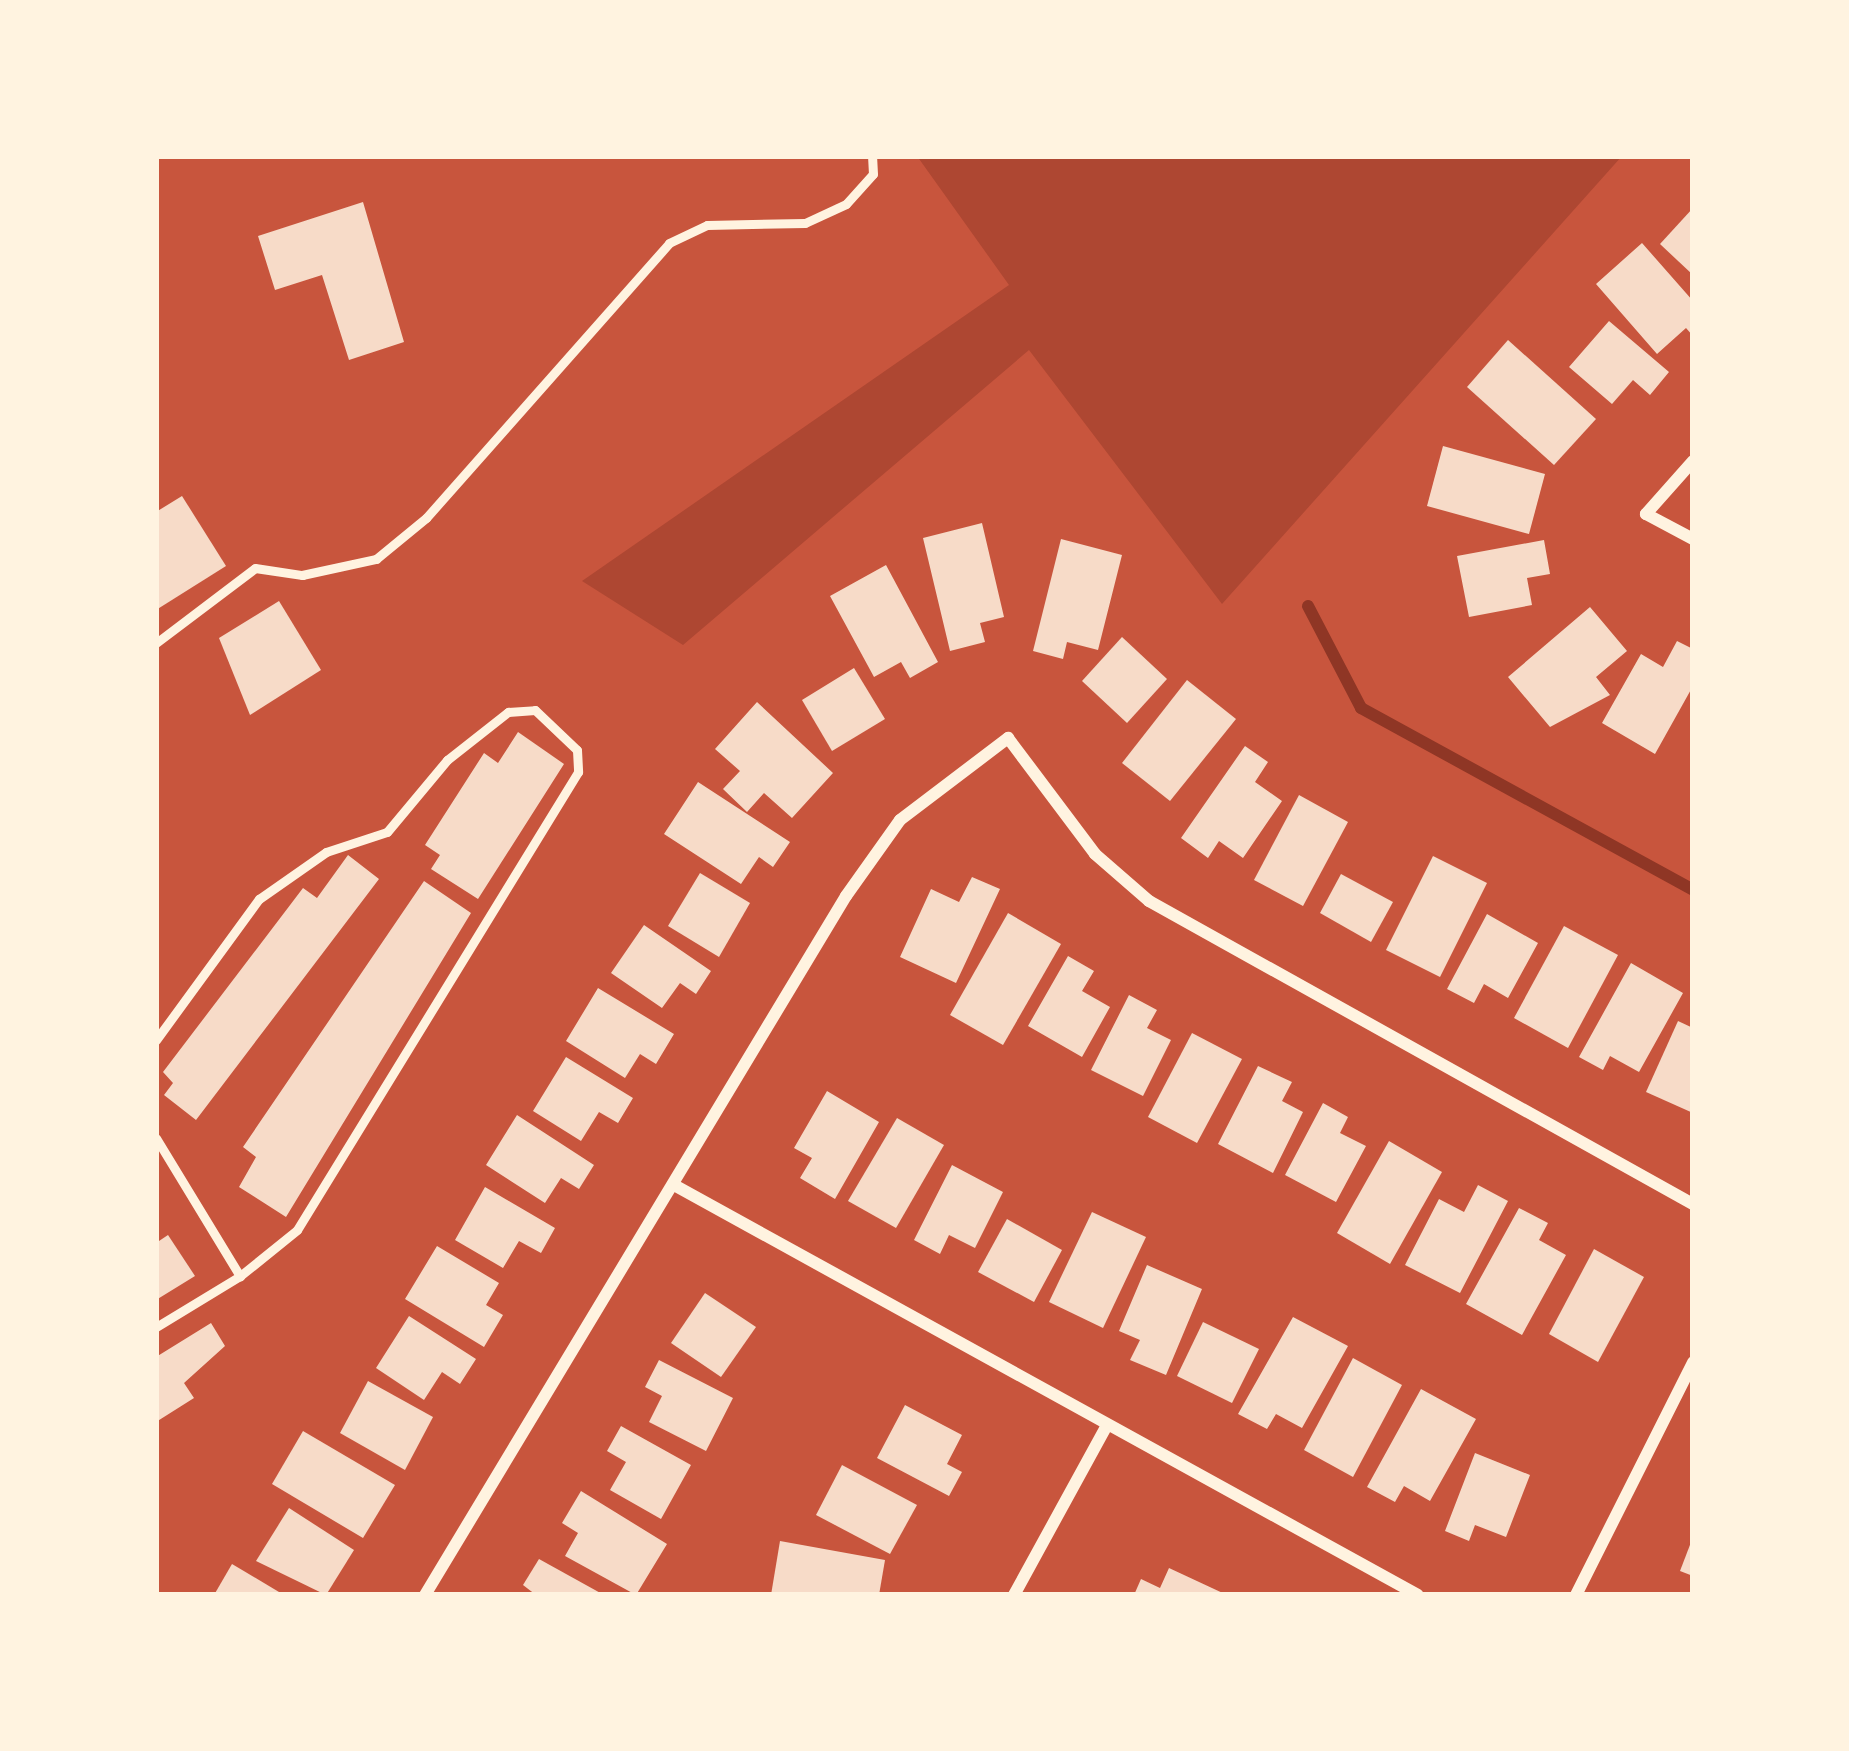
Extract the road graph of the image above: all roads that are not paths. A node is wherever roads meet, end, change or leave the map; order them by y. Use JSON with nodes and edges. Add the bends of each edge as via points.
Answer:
{"nodes":[{"id":1,"x":872,"y":156,"type":"edge"},
{"id":2,"x":1693,"y":461,"type":"edge"},
{"id":3,"x":1693,"y":539,"type":"edge"},
{"id":4,"x":156,"y":643,"type":"edge"},
{"id":5,"x":156,"y":1040,"type":"edge"},
{"id":6,"x":156,"y":1138,"type":"edge"},
{"id":7,"x":674,"y":1185,"type":"junction"},
{"id":8,"x":1693,"y":1204,"type":"edge"},
{"id":9,"x":240,"y":1276,"type":"junction"},
{"id":10,"x":156,"y":1327,"type":"edge"},
{"id":11,"x":1693,"y":1362,"type":"edge"},
{"id":12,"x":1107,"y":1425,"type":"junction"},
{"id":13,"x":425,"y":1595,"type":"edge"},
{"id":14,"x":1014,"y":1595,"type":"edge"},
{"id":15,"x":1418,"y":1595,"type":"edge"},
{"id":16,"x":1576,"y":1595,"type":"edge"}],
"edges":[{"from":1,"to":4,"type":"lane","via":[[873,174],[846,204],[805,223],[707,224],[669,243],[426,518],[376,559],[302,574],[255,568]]},
{"from":2,"to":3,"type":"street","via":[[1646,514]]},
{"from":5,"to":9,"type":"lane","via":[[259,899],[326,852],[387,832],[447,760],[508,712],[535,710],[577,750],[578,772],[297,1230]]},
{"from":6,"to":9,"type":"lane"},
{"from":7,"to":8,"type":"street","via":[[900,820],[1008,738],[1095,854],[1149,901]]},
{"from":7,"to":12,"type":"street"},
{"from":7,"to":13,"type":"street"},
{"from":9,"to":10,"type":"lane"},
{"from":11,"to":16,"type":"street"},
{"from":12,"to":14,"type":"street"},
{"from":12,"to":15,"type":"street"}]}
